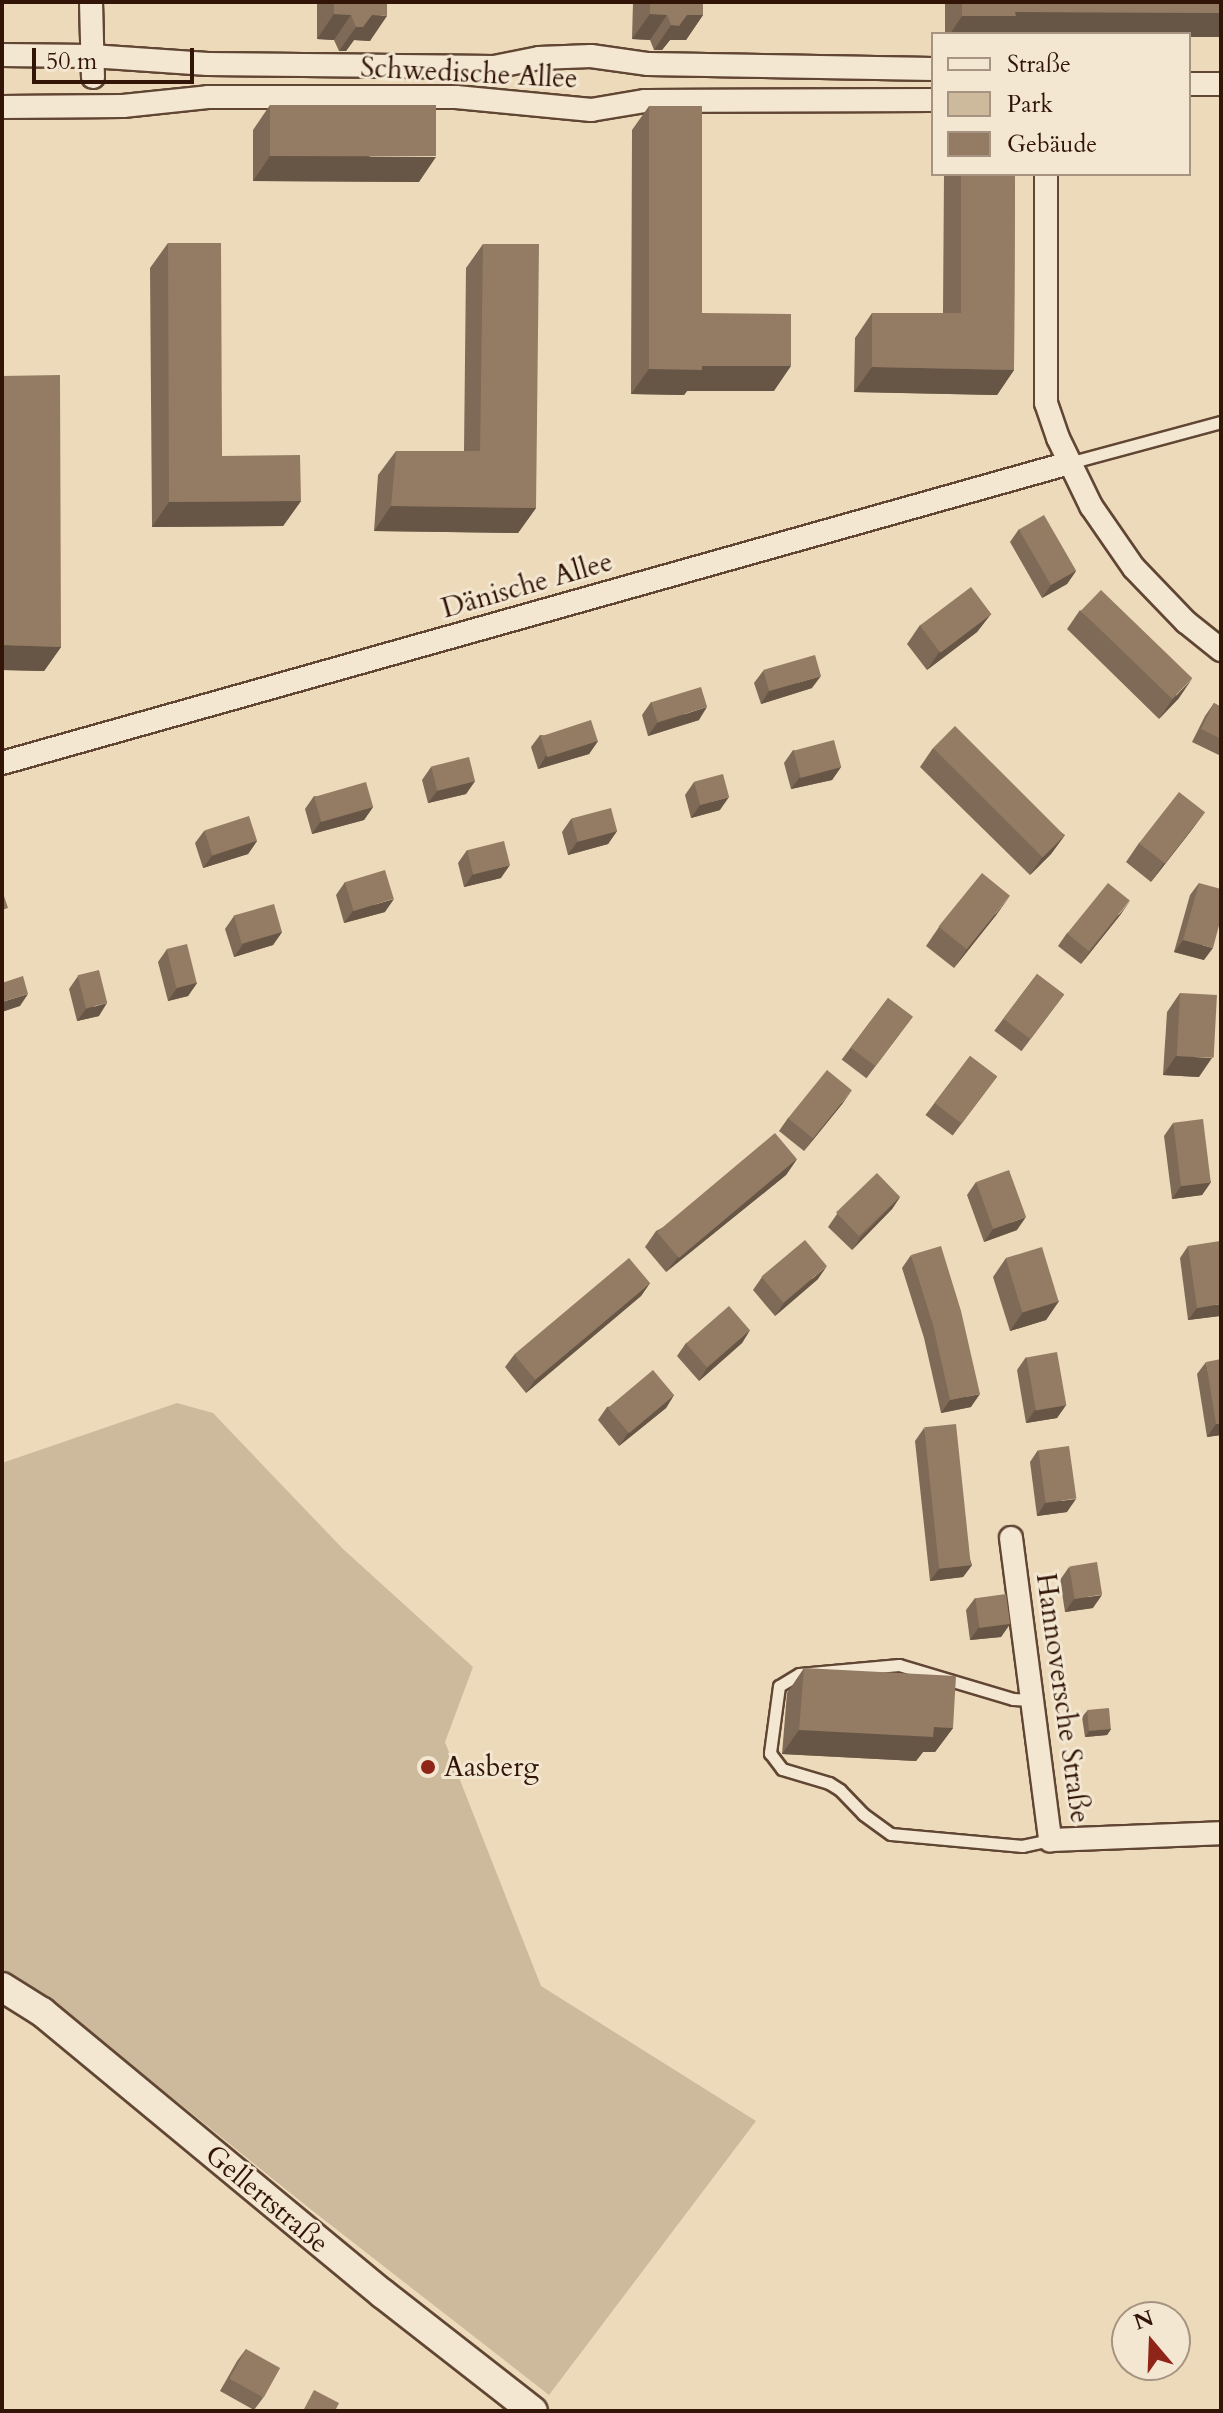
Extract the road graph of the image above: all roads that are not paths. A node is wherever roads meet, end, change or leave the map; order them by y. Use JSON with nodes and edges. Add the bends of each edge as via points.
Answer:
{"nodes":[{"id":1,"x":91,"y":2,"type":"edge"},
{"id":2,"x":2,"y":55,"type":"edge"},
{"id":3,"x":92,"y":66,"type":"junction"},
{"id":4,"x":931,"y":69,"type":"edge"},
{"id":5,"x":1191,"y":84,"type":"edge"},
{"id":6,"x":1221,"y":84,"type":"edge"},
{"id":7,"x":931,"y":100,"type":"edge"},
{"id":8,"x":2,"y":107,"type":"edge"},
{"id":9,"x":1046,"y":176,"type":"edge"},
{"id":10,"x":1221,"y":422,"type":"edge"},
{"id":11,"x":1069,"y":463,"type":"junction"},
{"id":12,"x":1221,"y":650,"type":"edge"},
{"id":13,"x":2,"y":763,"type":"edge"},
{"id":14,"x":1011,"y":1538,"type":"dead end"},
{"id":15,"x":1032,"y":1700,"type":"junction"},
{"id":16,"x":1221,"y":1833,"type":"edge"},
{"id":17,"x":1050,"y":1840,"type":"junction"},
{"id":18,"x":2,"y":1987,"type":"edge"},
{"id":19,"x":533,"y":2411,"type":"edge"}],
"edges":[{"from":1,"to":3,"type":"street"},
{"from":2,"to":3,"type":"street","name":"Schwedische Allee"},
{"from":3,"to":4,"type":"street","name":"Schwedische Allee","via":[[494,67],[591,56],[648,64]]},
{"from":5,"to":6,"type":"street"},
{"from":7,"to":8,"type":"street","name":"Schwedische Allee","via":[[645,101],[591,110],[456,97],[208,97],[123,106]]},
{"from":9,"to":11,"type":"street","via":[[1046,403]]},
{"from":10,"to":11,"type":"lane"},
{"from":11,"to":12,"type":"street","via":[[1134,568]]},
{"from":11,"to":13,"type":"street","name":"Dänische Allee"},
{"from":14,"to":15,"type":"street","name":"Hannoversche Straße"},
{"from":15,"to":17,"type":"street","name":"Hannoversche Straße"},
{"from":15,"to":17,"type":"lane","via":[[899,1665],[799,1674],[779,1686],[770,1753],[782,1769],[840,1790],[891,1834],[1022,1846]]},
{"from":16,"to":17,"type":"street","name":"Hannoversche Straße"},
{"from":18,"to":19,"type":"street","name":"Gellertstraße","via":[[42,2012]]}]}
